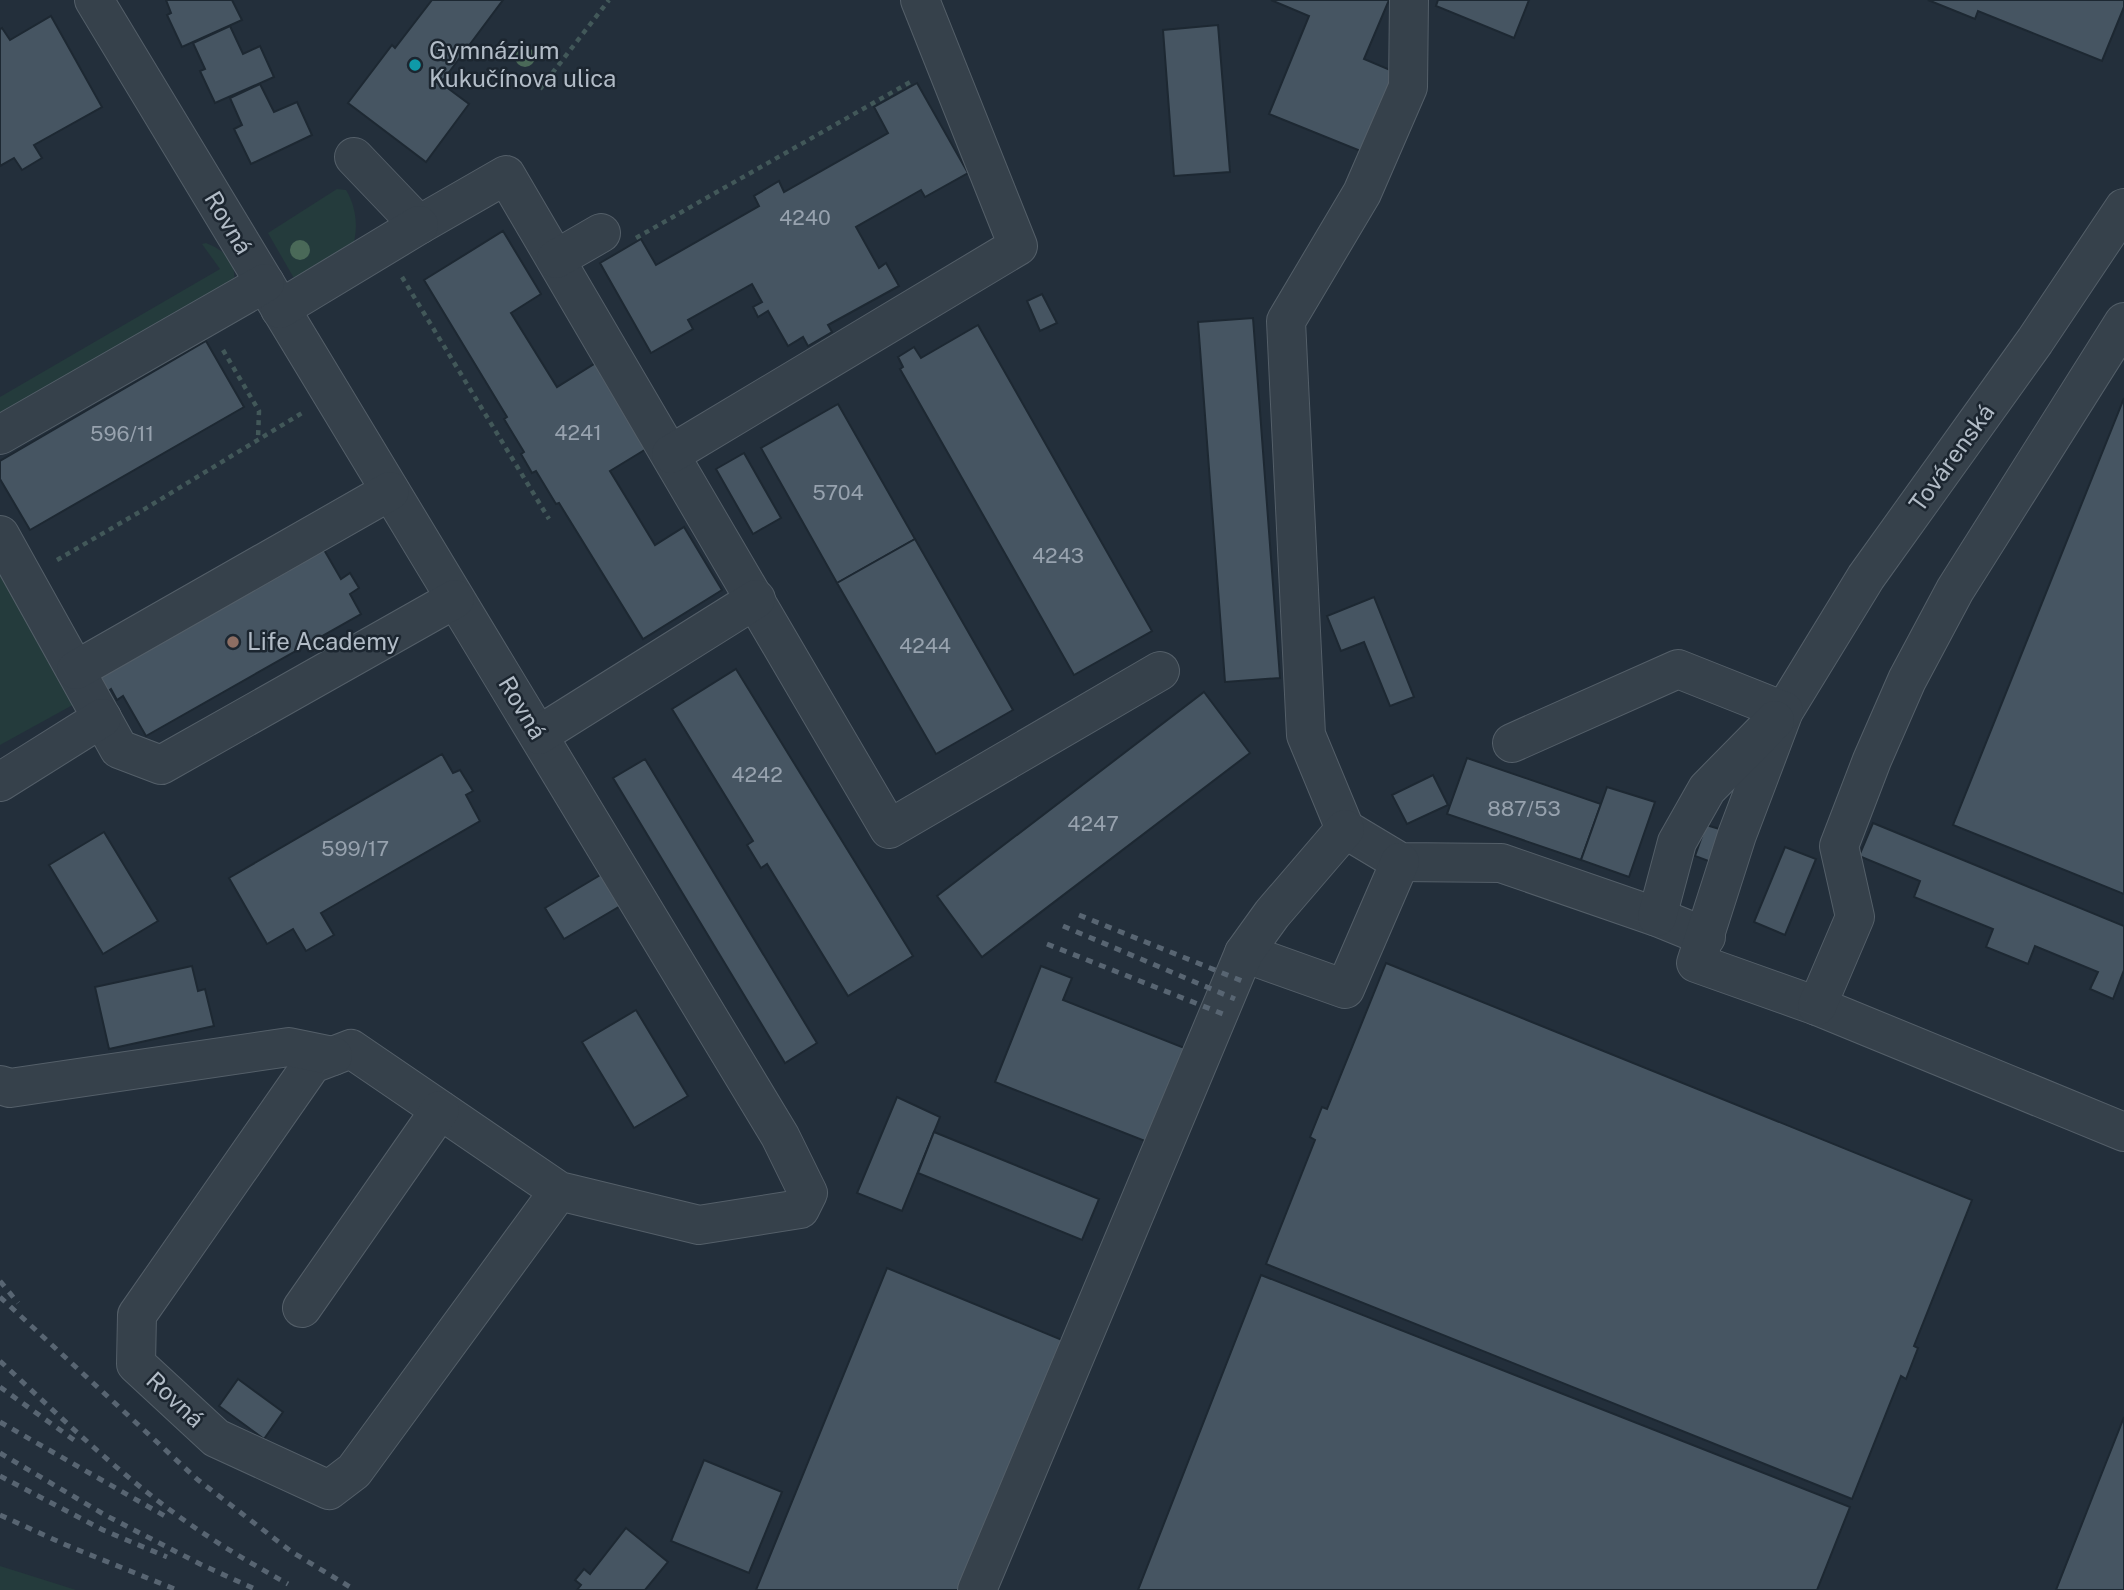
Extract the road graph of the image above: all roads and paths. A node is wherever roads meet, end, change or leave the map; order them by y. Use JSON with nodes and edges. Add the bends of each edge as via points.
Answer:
{"nodes":[{"id":1,"x":94,"y":0,"type":"edge"},
{"id":2,"x":609,"y":0,"type":"edge"},
{"id":3,"x":920,"y":0,"type":"edge"},
{"id":4,"x":1409,"y":0,"type":"edge"},
{"id":5,"x":922,"y":76,"type":"dead end"},
{"id":6,"x":540,"y":89,"type":"dead end"},
{"id":7,"x":354,"y":157,"type":"dead end"},
{"id":8,"x":2124,"y":208,"type":"edge"},
{"id":9,"x":419,"y":225,"type":"junction"},
{"id":10,"x":614,"y":238,"type":"joint"},
{"id":11,"x":556,"y":259,"type":"junction"},
{"id":12,"x":398,"y":269,"type":"dead end"},
{"id":13,"x":272,"y":296,"type":"junction"},
{"id":14,"x":204,"y":319,"type":"junction"},
{"id":15,"x":2124,"y":322,"type":"edge"},
{"id":16,"x":332,"y":395,"type":"junction"},
{"id":17,"x":0,"y":435,"type":"edge"},
{"id":18,"x":258,"y":440,"type":"junction"},
{"id":19,"x":671,"y":454,"type":"junction"},
{"id":20,"x":390,"y":491,"type":"junction"},
{"id":21,"x":549,"y":519,"type":"dead end"},
{"id":22,"x":0,"y":535,"type":"edge"},
{"id":23,"x":24,"y":579,"type":"junction"},
{"id":24,"x":455,"y":599,"type":"junction"},
{"id":25,"x":756,"y":599,"type":"junction"},
{"id":26,"x":76,"y":670,"type":"junction"},
{"id":27,"x":1160,"y":671,"type":"dead end"},
{"id":28,"x":1784,"y":711,"type":"junction"},
{"id":29,"x":102,"y":718,"type":"junction"},
{"id":30,"x":538,"y":735,"type":"junction"},
{"id":31,"x":1512,"y":743,"type":"dead end"},
{"id":32,"x":0,"y":782,"type":"edge"},
{"id":33,"x":1345,"y":829,"type":"junction"},
{"id":34,"x":1400,"y":862,"type":"junction"},
{"id":35,"x":1657,"y":917,"type":"junction"},
{"id":36,"x":1706,"y":937,"type":"junction"},
{"id":37,"x":1244,"y":953,"type":"junction"},
{"id":38,"x":1817,"y":1006,"type":"junction"},
{"id":39,"x":333,"y":1056,"type":"junction"},
{"id":40,"x":0,"y":1085,"type":"edge"},
{"id":41,"x":440,"y":1110,"type":"junction"},
{"id":42,"x":2124,"y":1132,"type":"edge"},
{"id":43,"x":559,"y":1191,"type":"junction"},
{"id":44,"x":302,"y":1308,"type":"dead end"},
{"id":45,"x":977,"y":1590,"type":"edge"}],
"edges":[{"from":1,"to":13,"type":"street","name":"Rovná"},
{"from":2,"to":6,"type":"path"},
{"from":3,"to":19,"type":"street","via":[[1018,246]]},
{"from":4,"to":33,"type":"street","via":[[1408,87],[1362,193],[1286,321],[1306,735]]},
{"from":5,"to":10,"type":"path"},
{"from":7,"to":9,"type":"street"},
{"from":8,"to":28,"type":"street","name":"Továrenská","via":[[1867,577]]},
{"from":9,"to":11,"type":"street","via":[[506,175]]},
{"from":9,"to":13,"type":"street"},
{"from":10,"to":11,"type":"street"},
{"from":11,"to":19,"type":"street"},
{"from":12,"to":21,"type":"path"},
{"from":13,"to":14,"type":"street"},
{"from":13,"to":16,"type":"street","name":"Rovná"},
{"from":14,"to":17,"type":"street"},
{"from":14,"to":18,"type":"path","via":[[259,411]]},
{"from":15,"to":38,"type":"street","via":[[1955,590],[1902,692],[1839,846],[1855,918]]},
{"from":16,"to":18,"type":"path"},
{"from":16,"to":20,"type":"street","name":"Rovná"},
{"from":18,"to":23,"type":"path"},
{"from":19,"to":25,"type":"street"},
{"from":20,"to":24,"type":"street","name":"Rovná"},
{"from":20,"to":26,"type":"street"},
{"from":22,"to":23,"type":"street"},
{"from":23,"to":26,"type":"street"},
{"from":24,"to":29,"type":"street","via":[[161,765],[119,749]]},
{"from":24,"to":30,"type":"street","name":"Rovná"},
{"from":25,"to":27,"type":"street","via":[[890,829]]},
{"from":25,"to":30,"type":"street"},
{"from":26,"to":29,"type":"street"},
{"from":28,"to":31,"type":"street","via":[[1678,669]]},
{"from":28,"to":35,"type":"street","via":[[1707,789],[1677,842]]},
{"from":28,"to":36,"type":"street","via":[[1737,835]]},
{"from":29,"to":32,"type":"street"},
{"from":30,"to":43,"type":"street","name":"Rovná","via":[[780,1136],[808,1193],[800,1209],[699,1225]]},
{"from":33,"to":34,"type":"street"},
{"from":33,"to":37,"type":"street"},
{"from":34,"to":35,"type":"street","via":[[1501,863]]},
{"from":34,"to":37,"type":"street","via":[[1345,989]]},
{"from":35,"to":36,"type":"street"},
{"from":36,"to":38,"type":"street","via":[[1696,963]]},
{"from":37,"to":45,"type":"street"},
{"from":38,"to":42,"type":"street"},
{"from":39,"to":40,"type":"street","via":[[289,1047],[10,1088]]},
{"from":39,"to":41,"type":"street","name":"Rovná","via":[[351,1049]]},
{"from":39,"to":43,"type":"street","name":"Rovná","via":[[312,1064],[137,1315],[136,1364],[216,1438],[329,1490],[354,1471]]},
{"from":41,"to":43,"type":"street","name":"Rovná"},
{"from":41,"to":44,"type":"street"}]}
